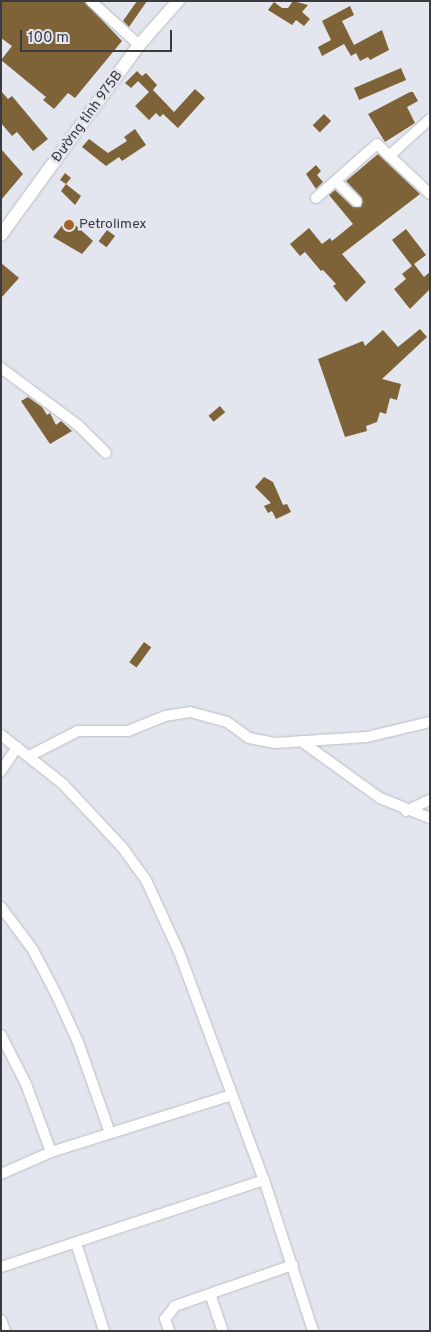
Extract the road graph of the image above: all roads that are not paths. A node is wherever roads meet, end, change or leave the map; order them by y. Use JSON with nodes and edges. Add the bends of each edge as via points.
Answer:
{"nodes":[{"id":1,"x":91,"y":1,"type":"edge"},
{"id":2,"x":178,"y":1,"type":"edge"},
{"id":3,"x":139,"y":45,"type":"junction"},
{"id":4,"x":430,"y":119,"type":"edge"},
{"id":5,"x":390,"y":156,"type":"junction"},
{"id":6,"x":337,"y":182,"type":"junction"},
{"id":7,"x":430,"y":194,"type":"edge"},
{"id":8,"x":316,"y":198,"type":"dead end"},
{"id":9,"x":357,"y":202,"type":"dead end"},
{"id":10,"x":1,"y":235,"type":"edge"},
{"id":11,"x":1,"y":368,"type":"edge"},
{"id":12,"x":106,"y":453,"type":"dead end"},
{"id":13,"x":430,"y":722,"type":"edge"},
{"id":14,"x":1,"y":735,"type":"edge"},
{"id":15,"x":300,"y":740,"type":"junction"},
{"id":16,"x":17,"y":747,"type":"junction"},
{"id":17,"x":29,"y":756,"type":"junction"},
{"id":18,"x":1,"y":771,"type":"edge"},
{"id":19,"x":430,"y":800,"type":"edge"},
{"id":20,"x":406,"y":811,"type":"junction"},
{"id":21,"x":430,"y":818,"type":"edge"},
{"id":22,"x":1,"y":907,"type":"edge"},
{"id":23,"x":1,"y":1035,"type":"edge"},
{"id":24,"x":232,"y":1095,"type":"junction"},
{"id":25,"x":110,"y":1133,"type":"junction"},
{"id":26,"x":51,"y":1152,"type":"junction"},
{"id":27,"x":1,"y":1174,"type":"edge"},
{"id":28,"x":264,"y":1180,"type":"junction"},
{"id":29,"x":76,"y":1243,"type":"junction"},
{"id":30,"x":293,"y":1265,"type":"junction"},
{"id":31,"x":1,"y":1267,"type":"edge"},
{"id":32,"x":210,"y":1294,"type":"junction"},
{"id":33,"x":1,"y":1320,"type":"edge"},
{"id":34,"x":5,"y":1331,"type":"edge"},
{"id":35,"x":104,"y":1331,"type":"edge"},
{"id":36,"x":169,"y":1331,"type":"edge"},
{"id":37,"x":223,"y":1331,"type":"edge"},
{"id":38,"x":313,"y":1331,"type":"edge"}],
"edges":[{"from":1,"to":3,"type":"street"},
{"from":2,"to":3,"type":"main road","name":"Đường tỉnh 975B"},
{"from":3,"to":10,"type":"main road","name":"Đường tỉnh 975B"},
{"from":4,"to":5,"type":"street"},
{"from":5,"to":6,"type":"street","via":[[377,144]]},
{"from":5,"to":7,"type":"street"},
{"from":6,"to":8,"type":"street"},
{"from":6,"to":9,"type":"street"},
{"from":11,"to":12,"type":"street","via":[[79,426]]},
{"from":13,"to":15,"type":"street","via":[[368,737]]},
{"from":14,"to":16,"type":"street"},
{"from":15,"to":17,"type":"street","via":[[260,742],[228,722],[190,712],[165,716],[128,731],[78,731]]},
{"from":15,"to":20,"type":"street","via":[[380,798]]},
{"from":16,"to":17,"type":"street"},
{"from":16,"to":18,"type":"street"},
{"from":17,"to":24,"type":"street","via":[[63,784],[96,818],[146,880],[176,945]]},
{"from":19,"to":20,"type":"street"},
{"from":20,"to":21,"type":"street"},
{"from":22,"to":25,"type":"street","via":[[33,950],[56,994],[78,1042]]},
{"from":23,"to":26,"type":"street","via":[[26,1084]]},
{"from":24,"to":25,"type":"street"},
{"from":24,"to":28,"type":"street"},
{"from":25,"to":26,"type":"street"},
{"from":26,"to":27,"type":"street"},
{"from":28,"to":29,"type":"street"},
{"from":28,"to":30,"type":"street"},
{"from":29,"to":31,"type":"street"},
{"from":29,"to":35,"type":"street"},
{"from":30,"to":32,"type":"street"},
{"from":30,"to":38,"type":"street"},
{"from":32,"to":36,"type":"street","via":[[175,1306],[165,1319]]},
{"from":32,"to":37,"type":"street"},
{"from":33,"to":34,"type":"street"}]}
